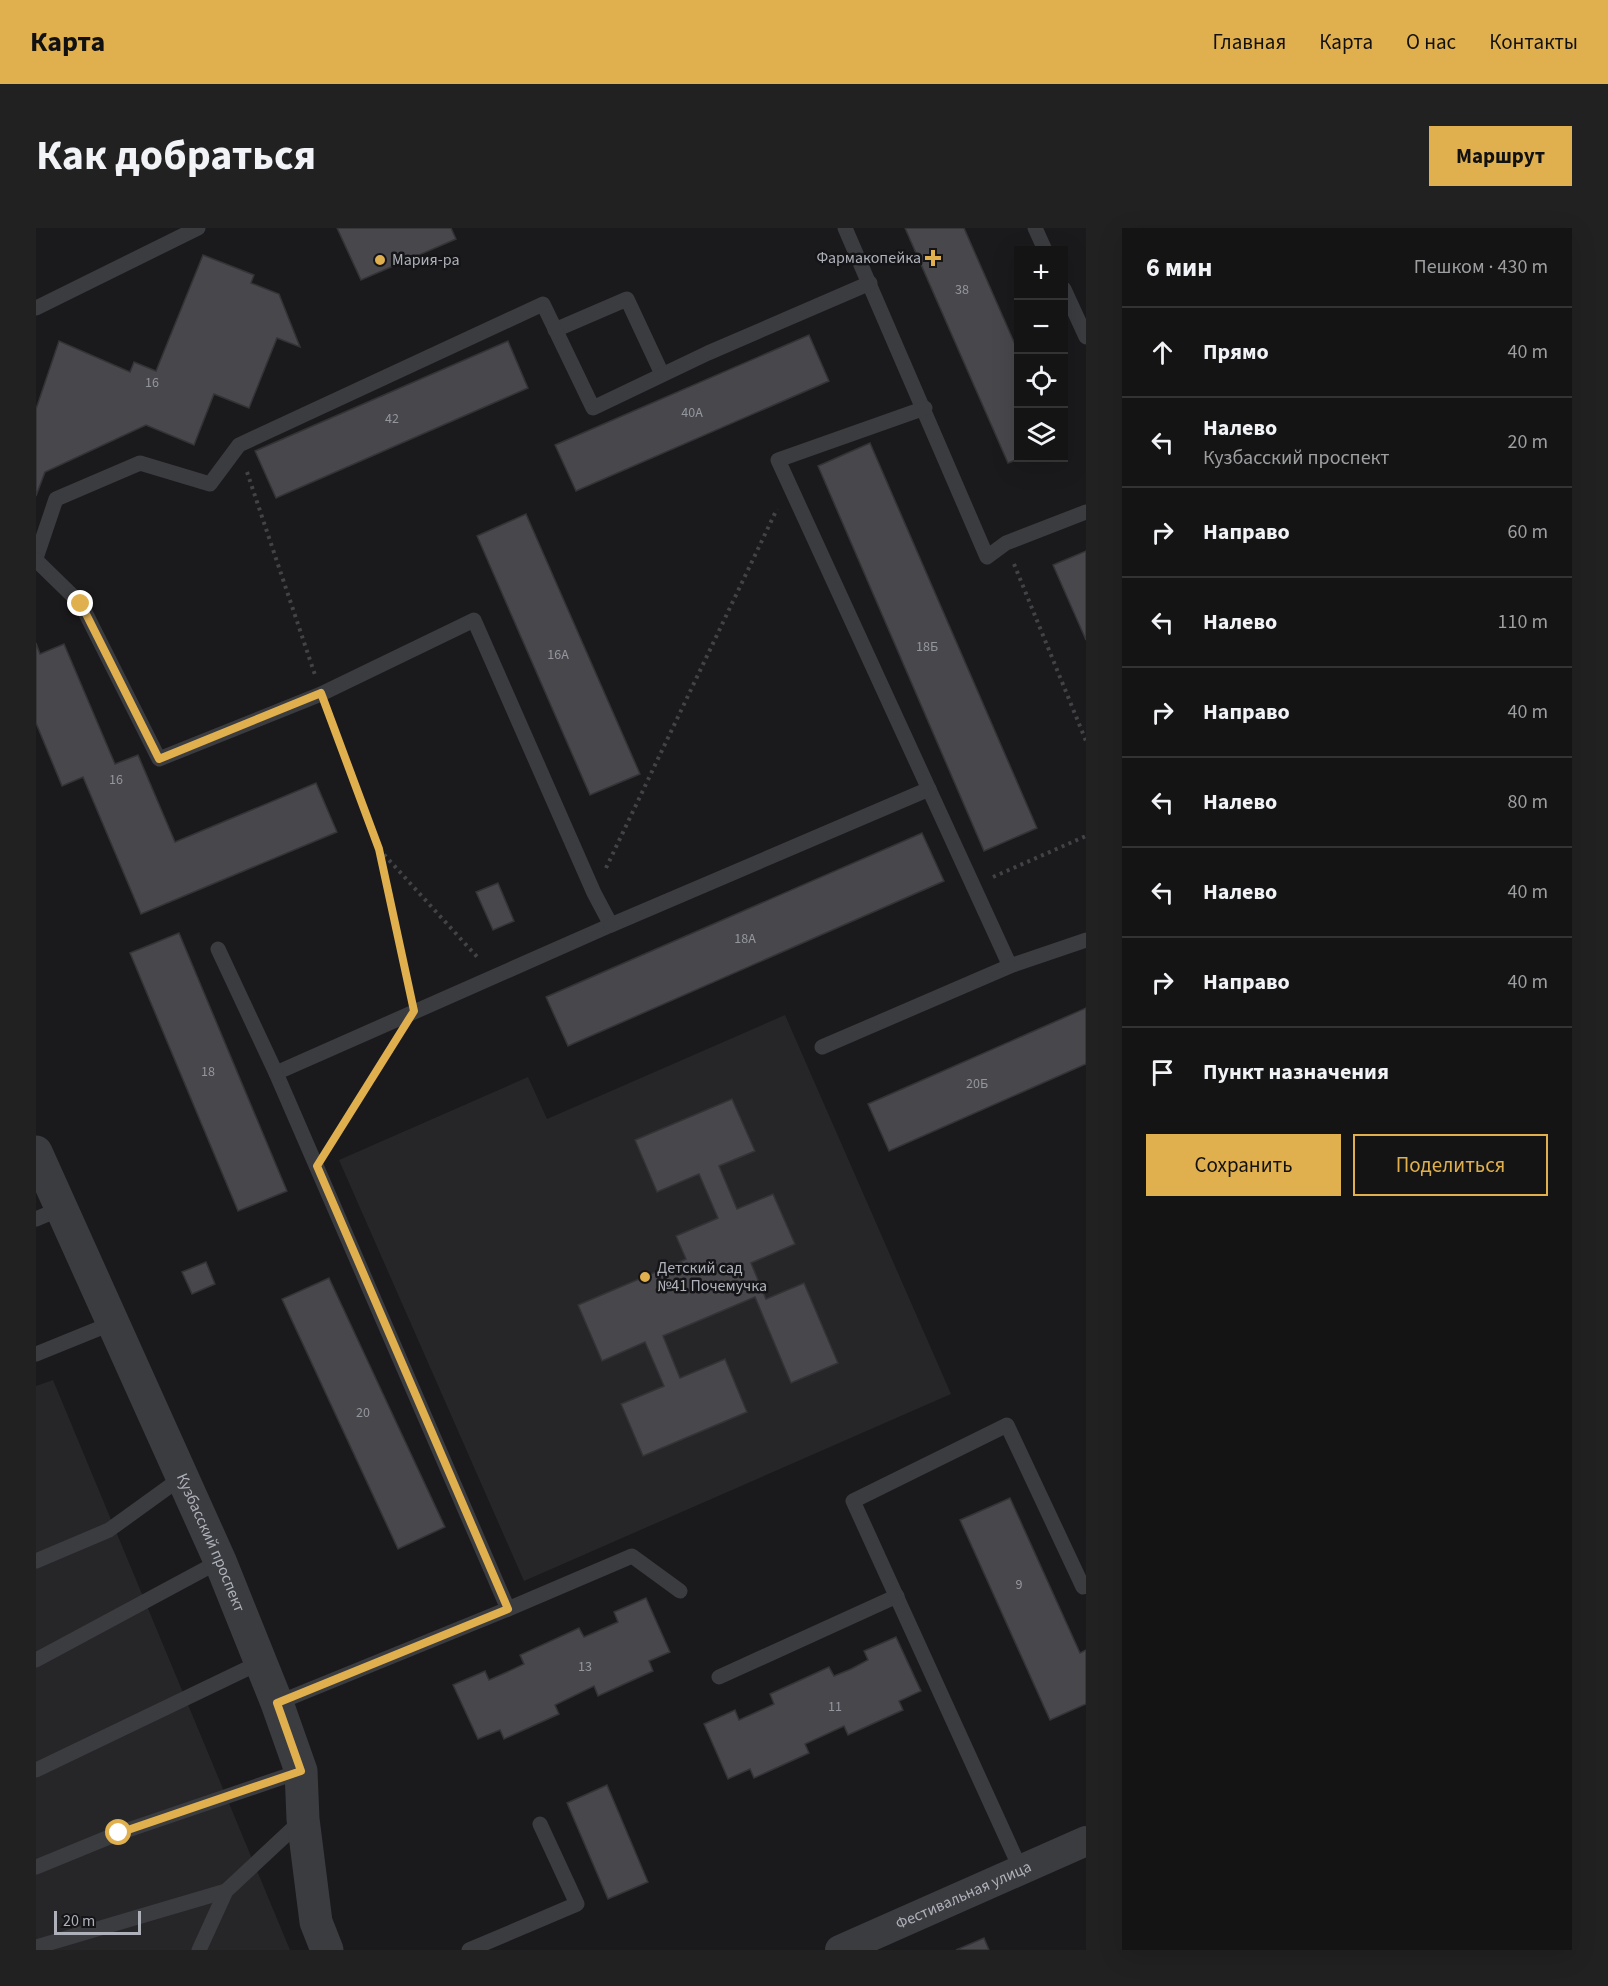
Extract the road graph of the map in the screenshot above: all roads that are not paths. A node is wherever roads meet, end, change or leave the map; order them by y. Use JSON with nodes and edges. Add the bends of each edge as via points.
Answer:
{"nodes":[{"id":1,"x":198,"y":228,"type":"edge"},
{"id":2,"x":845,"y":228,"type":"edge"},
{"id":3,"x":1035,"y":228,"type":"edge"},
{"id":4,"x":1044,"y":246,"type":"edge"},
{"id":5,"x":870,"y":283,"type":"junction"},
{"id":6,"x":1068,"y":298,"type":"edge"},
{"id":7,"x":36,"y":308,"type":"edge"},
{"id":8,"x":555,"y":330,"type":"junction"},
{"id":9,"x":1086,"y":337,"type":"edge"},
{"id":10,"x":662,"y":374,"type":"junction"},
{"id":11,"x":925,"y":408,"type":"junction"},
{"id":12,"x":1086,"y":512,"type":"edge"},
{"id":13,"x":36,"y":559,"type":"edge"},
{"id":14,"x":929,"y":789,"type":"junction"},
{"id":15,"x":610,"y":925,"type":"junction"},
{"id":16,"x":1086,"y":940,"type":"edge"},
{"id":17,"x":218,"y":949,"type":"dead end"},
{"id":18,"x":1010,"y":966,"type":"junction"},
{"id":19,"x":822,"y":1047,"type":"dead end"},
{"id":20,"x":276,"y":1072,"type":"junction"},
{"id":21,"x":36,"y":1152,"type":"edge"},
{"id":22,"x":49,"y":1214,"type":"edge"},
{"id":23,"x":115,"y":1322,"type":"junction"},
{"id":24,"x":36,"y":1354,"type":"edge"},
{"id":25,"x":181,"y":1478,"type":"junction"},
{"id":26,"x":36,"y":1561,"type":"edge"},
{"id":27,"x":220,"y":1561,"type":"junction"},
{"id":28,"x":1086,"y":1586,"type":"edge"},
{"id":29,"x":680,"y":1591,"type":"dead end"},
{"id":30,"x":897,"y":1596,"type":"junction"},
{"id":31,"x":508,"y":1609,"type":"junction"},
{"id":32,"x":36,"y":1660,"type":"edge"},
{"id":33,"x":261,"y":1662,"type":"junction"},
{"id":34,"x":719,"y":1677,"type":"dead end"},
{"id":35,"x":277,"y":1703,"type":"junction"},
{"id":36,"x":36,"y":1770,"type":"edge"},
{"id":37,"x":301,"y":1771,"type":"junction"},
{"id":38,"x":303,"y":1819,"type":"junction"},
{"id":39,"x":540,"y":1824,"type":"dead end"},
{"id":40,"x":1086,"y":1841,"type":"edge"},
{"id":41,"x":36,"y":1867,"type":"edge"},
{"id":42,"x":1022,"y":1870,"type":"junction"},
{"id":43,"x":226,"y":1891,"type":"junction"},
{"id":44,"x":36,"y":1947,"type":"edge"},
{"id":45,"x":199,"y":1950,"type":"edge"},
{"id":46,"x":327,"y":1950,"type":"edge"},
{"id":47,"x":469,"y":1950,"type":"edge"},
{"id":48,"x":840,"y":1950,"type":"edge"}],
"edges":[{"from":1,"to":7,"type":"lane"},
{"from":2,"to":5,"type":"lane"},
{"from":3,"to":4,"type":"lane"},
{"from":5,"to":10,"type":"lane"},
{"from":5,"to":11,"type":"lane"},
{"from":6,"to":9,"type":"lane"},
{"from":8,"to":10,"type":"lane","via":[[627,299]]},
{"from":8,"to":10,"type":"lane","via":[[593,408]]},
{"from":8,"to":13,"type":"lane","via":[[543,304],[239,445],[210,484],[140,463],[56,499]]},
{"from":11,"to":12,"type":"lane","via":[[987,557],[1006,543]]},
{"from":11,"to":14,"type":"lane","via":[[778,460]]},
{"from":13,"to":15,"type":"lane","via":[[81,604],[159,759],[321,693],[474,620]]},
{"from":14,"to":15,"type":"lane"},
{"from":14,"to":18,"type":"lane"},
{"from":15,"to":20,"type":"lane"},
{"from":16,"to":18,"type":"lane"},
{"from":17,"to":20,"type":"lane"},
{"from":18,"to":19,"type":"lane"},
{"from":20,"to":31,"type":"lane"},
{"from":21,"to":22,"type":"street","name":"Кузбасский проспект"},
{"from":22,"to":23,"type":"street","name":"Кузбасский проспект"},
{"from":23,"to":24,"type":"lane"},
{"from":23,"to":25,"type":"street","name":"Кузбасский проспект"},
{"from":25,"to":26,"type":"lane","via":[[109,1530]]},
{"from":25,"to":27,"type":"street","name":"Кузбасский проспект"},
{"from":27,"to":32,"type":"lane"},
{"from":27,"to":33,"type":"street","name":"Кузбасский проспект"},
{"from":28,"to":30,"type":"lane","via":[[1083,1587],[1007,1425],[853,1500]]},
{"from":29,"to":31,"type":"lane","via":[[632,1556]]},
{"from":30,"to":34,"type":"lane"},
{"from":30,"to":42,"type":"lane"},
{"from":31,"to":35,"type":"lane"},
{"from":33,"to":35,"type":"street","name":"Кузбасский проспект"},
{"from":33,"to":36,"type":"lane"},
{"from":35,"to":37,"type":"street","name":"Кузбасский проспект"},
{"from":37,"to":38,"type":"street","name":"Кузбасский проспект"},
{"from":37,"to":41,"type":"lane","via":[[119,1833]]},
{"from":38,"to":43,"type":"lane"},
{"from":38,"to":46,"type":"street","name":"Кузбасский проспект","via":[[316,1922]]},
{"from":39,"to":47,"type":"lane","via":[[577,1904]]},
{"from":40,"to":42,"type":"street","name":"Фестивальная улица"},
{"from":42,"to":48,"type":"street","name":"Фестивальная улица"},
{"from":43,"to":44,"type":"lane"},
{"from":43,"to":45,"type":"lane"}]}
